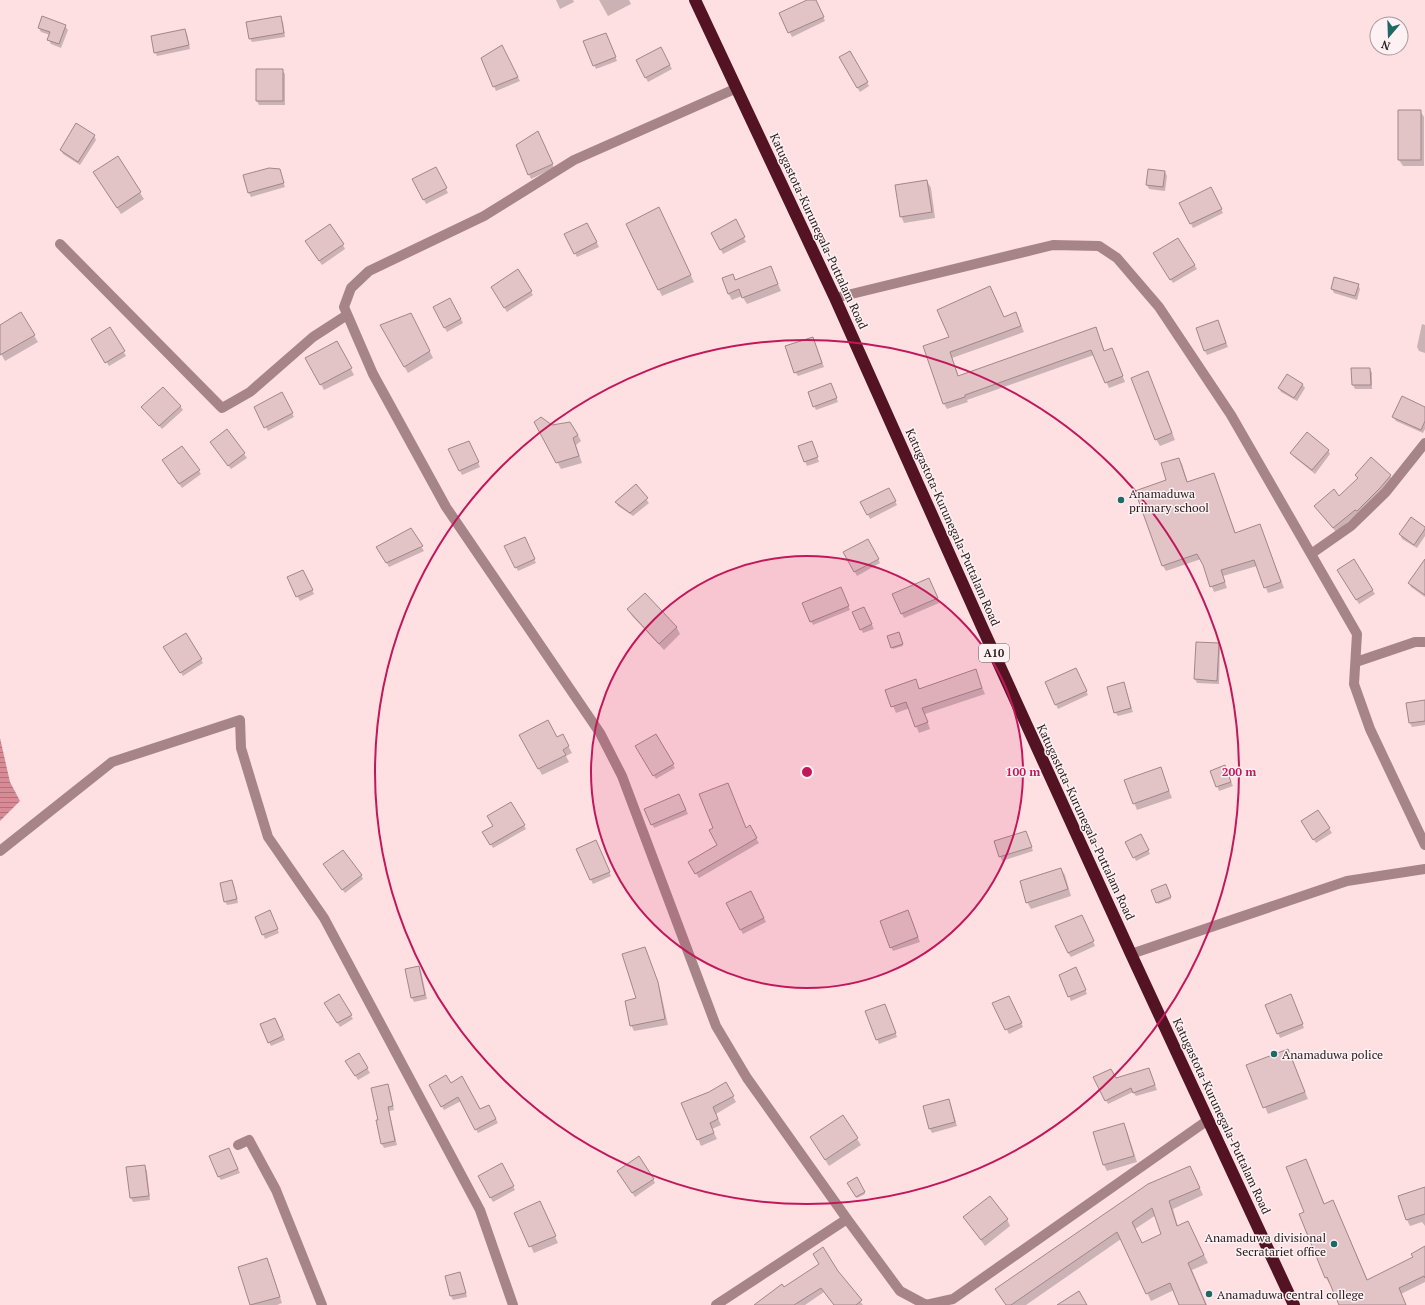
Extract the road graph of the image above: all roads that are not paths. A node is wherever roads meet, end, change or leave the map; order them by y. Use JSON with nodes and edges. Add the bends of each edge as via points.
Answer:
{"nodes":[{"id":1,"x":695,"y":0,"type":"edge"},
{"id":2,"x":737,"y":88,"type":"junction"},
{"id":3,"x":60,"y":244,"type":"dead end"},
{"id":4,"x":835,"y":298,"type":"junction"},
{"id":5,"x":347,"y":315,"type":"junction"},
{"id":6,"x":1425,"y":443,"type":"edge"},
{"id":7,"x":1311,"y":554,"type":"junction"},
{"id":8,"x":1425,"y":642,"type":"edge"},
{"id":9,"x":1356,"y":662,"type":"junction"},
{"id":10,"x":1425,"y":845,"type":"edge"},
{"id":11,"x":0,"y":851,"type":"edge"},
{"id":12,"x":1425,"y":869,"type":"edge"},
{"id":13,"x":1131,"y":954,"type":"junction"},
{"id":14,"x":1208,"y":1120,"type":"junction"},
{"id":15,"x":238,"y":1145,"type":"dead end"},
{"id":16,"x":847,"y":1219,"type":"junction"},
{"id":17,"x":322,"y":1305,"type":"edge"},
{"id":18,"x":513,"y":1305,"type":"edge"},
{"id":19,"x":716,"y":1305,"type":"edge"},
{"id":20,"x":1294,"y":1305,"type":"edge"}],
"edges":[{"from":1,"to":2,"type":"highway","name":"Katugastota-Kurunegala-Puttalam Road","number":"A10"},
{"from":2,"to":4,"type":"highway","name":"Katugastota-Kurunegala-Puttalam Road","number":"A10"},
{"from":2,"to":5,"type":"street","via":[[574,160],[484,216],[369,271],[351,288],[344,307]]},
{"from":3,"to":5,"type":"street","via":[[222,408],[250,392],[312,337]]},
{"from":4,"to":7,"type":"street","via":[[1053,245],[1099,246],[1117,258],[1159,307],[1231,415]]},
{"from":4,"to":13,"type":"highway","name":"Katugastota-Kurunegala-Puttalam Road","number":"A10"},
{"from":5,"to":16,"type":"street","via":[[373,374],[446,507],[600,733],[622,776],[716,1026],[746,1078]]},
{"from":6,"to":7,"type":"street","via":[[1386,492],[1351,526]]},
{"from":7,"to":9,"type":"street","via":[[1357,634]]},
{"from":8,"to":9,"type":"street","via":[[1415,642]]},
{"from":9,"to":10,"type":"street","via":[[1354,684],[1370,728]]},
{"from":11,"to":18,"type":"street","via":[[112,762],[240,720],[241,748],[268,837],[324,918],[480,1210]]},
{"from":12,"to":13,"type":"street","via":[[1347,882]]},
{"from":13,"to":14,"type":"highway","name":"Katugastota-Kurunegala-Puttalam Road","number":"A10"},
{"from":14,"to":16,"type":"street","via":[[953,1298],[926,1305],[900,1291]]},
{"from":14,"to":20,"type":"highway","name":"Katugastota-Kurunegala-Puttalam Road","number":"A10"},
{"from":15,"to":17,"type":"street","via":[[250,1140],[276,1190]]},
{"from":16,"to":19,"type":"street"}]}
